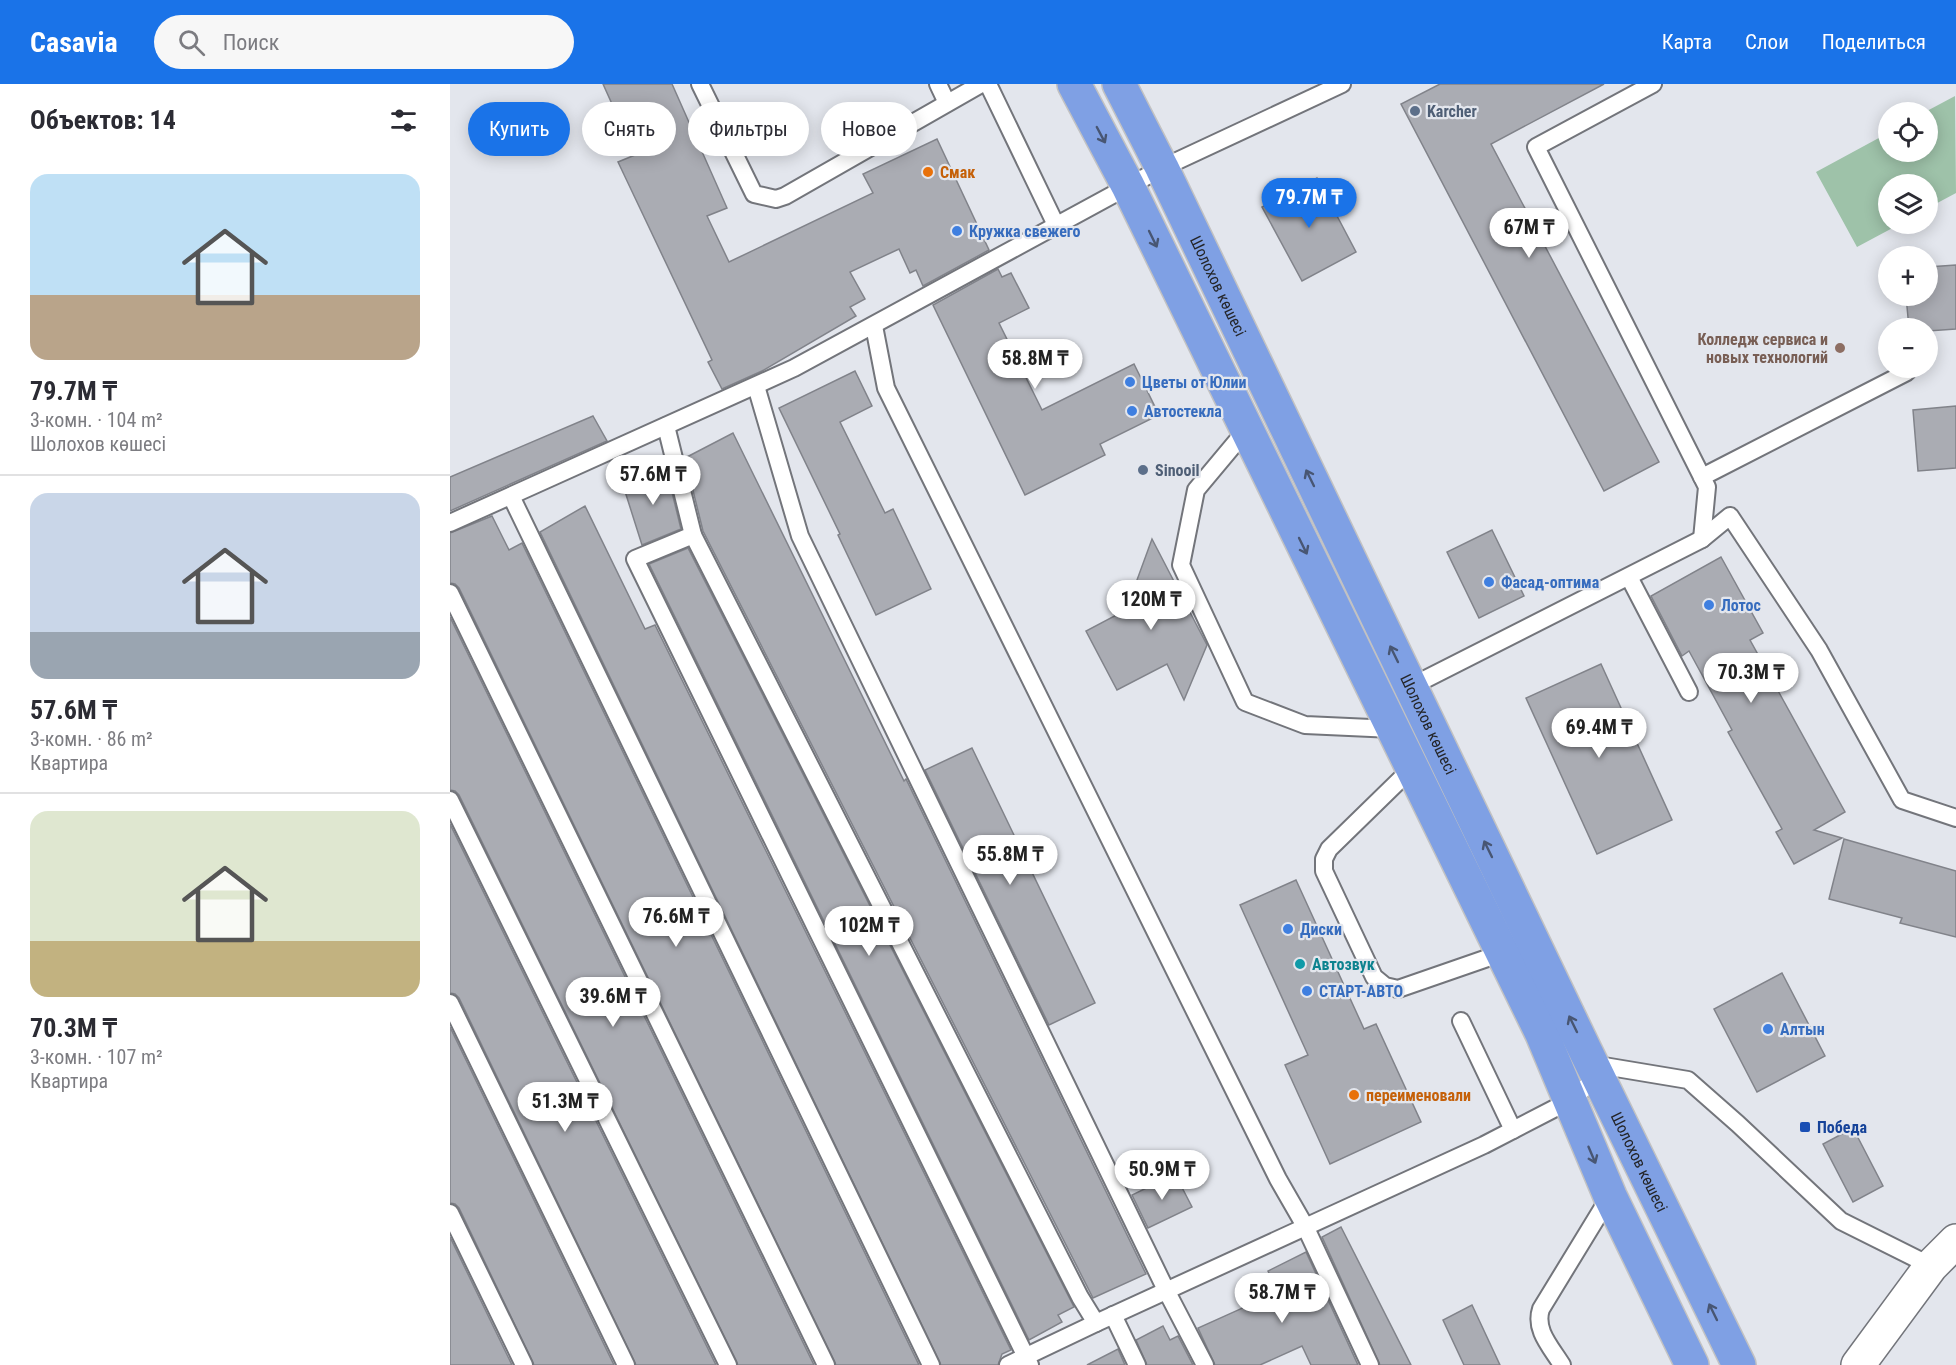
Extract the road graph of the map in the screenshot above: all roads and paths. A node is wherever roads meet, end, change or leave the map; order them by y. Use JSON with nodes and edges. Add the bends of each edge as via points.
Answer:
{"nodes":[{"id":1,"x":700,"y":84,"type":"edge"},
{"id":2,"x":938,"y":84,"type":"edge"},
{"id":3,"x":981,"y":84,"type":"edge"},
{"id":4,"x":988,"y":84,"type":"edge"},
{"id":5,"x":1074,"y":84,"type":"edge"},
{"id":6,"x":1119,"y":84,"type":"edge"},
{"id":7,"x":1653,"y":84,"type":"edge"},
{"id":8,"x":1340,"y":85,"type":"edge"},
{"id":9,"x":947,"y":103,"type":"junction"},
{"id":10,"x":1162,"y":168,"type":"junction"},
{"id":11,"x":1128,"y":186,"type":"junction"},
{"id":12,"x":1056,"y":225,"type":"junction"},
{"id":13,"x":874,"y":326,"type":"junction"},
{"id":14,"x":1895,"y":378,"type":"edge"},
{"id":15,"x":756,"y":386,"type":"junction"},
{"id":16,"x":666,"y":426,"type":"junction"},
{"id":17,"x":1246,"y":429,"type":"junction"},
{"id":18,"x":1702,"y":477,"type":"junction"},
{"id":19,"x":511,"y":496,"type":"junction"},
{"id":20,"x":450,"y":523,"type":"edge"},
{"id":21,"x":693,"y":535,"type":"junction"},
{"id":22,"x":1702,"y":539,"type":"junction"},
{"id":23,"x":1629,"y":577,"type":"junction"},
{"id":24,"x":450,"y":593,"type":"edge"},
{"id":25,"x":1410,"y":687,"type":"junction"},
{"id":26,"x":1689,"y":692,"type":"dead end"},
{"id":27,"x":1393,"y":729,"type":"junction"},
{"id":28,"x":1412,"y":768,"type":"junction"},
{"id":29,"x":450,"y":800,"type":"edge"},
{"id":30,"x":1956,"y":818,"type":"edge"},
{"id":31,"x":1502,"y":953,"type":"junction"},
{"id":32,"x":450,"y":1003,"type":"edge"},
{"id":33,"x":1461,"y":1021,"type":"dead end"},
{"id":34,"x":1595,"y":1070,"type":"junction"},
{"id":35,"x":1569,"y":1101,"type":"junction"},
{"id":36,"x":1513,"y":1130,"type":"junction"},
{"id":37,"x":1610,"y":1196,"type":"junction"},
{"id":38,"x":450,"y":1213,"type":"edge"},
{"id":39,"x":1305,"y":1226,"type":"junction"},
{"id":40,"x":1956,"y":1241,"type":"edge"},
{"id":41,"x":1931,"y":1266,"type":"junction"},
{"id":42,"x":1166,"y":1290,"type":"junction"},
{"id":43,"x":1113,"y":1315,"type":"junction"},
{"id":44,"x":1096,"y":1323,"type":"junction"},
{"id":45,"x":1028,"y":1361,"type":"edge"},
{"id":46,"x":524,"y":1365,"type":"edge"},
{"id":47,"x":626,"y":1365,"type":"edge"},
{"id":48,"x":728,"y":1365,"type":"edge"},
{"id":49,"x":826,"y":1365,"type":"edge"},
{"id":50,"x":931,"y":1365,"type":"edge"},
{"id":51,"x":1008,"y":1365,"type":"edge"},
{"id":52,"x":1137,"y":1365,"type":"edge"},
{"id":53,"x":1205,"y":1365,"type":"edge"},
{"id":54,"x":1370,"y":1365,"type":"edge"},
{"id":55,"x":1562,"y":1365,"type":"edge"},
{"id":56,"x":1692,"y":1365,"type":"edge"},
{"id":57,"x":1739,"y":1365,"type":"edge"},
{"id":58,"x":1858,"y":1365,"type":"edge"}],
"edges":[{"from":1,"to":9,"type":"lane","via":[[754,194],[776,199]]},
{"from":2,"to":9,"type":"lane"},
{"from":3,"to":9,"type":"lane"},
{"from":4,"to":12,"type":"lane"},
{"from":5,"to":11,"type":"highway","name":"Шолохов көшесі","one_way":true},
{"from":6,"to":10,"type":"highway","name":"Шолохов көшесі"},
{"from":7,"to":18,"type":"lane","via":[[1536,147]]},
{"from":8,"to":10,"type":"lane"},
{"from":10,"to":11,"type":"lane"},
{"from":25,"to":10,"type":"highway","name":"Шолохов көшесі","one_way":true},
{"from":11,"to":12,"type":"lane"},
{"from":11,"to":17,"type":"highway","name":"Шолохов көшесі","one_way":true},
{"from":12,"to":13,"type":"lane"},
{"from":13,"to":15,"type":"lane"},
{"from":13,"to":39,"type":"lane","via":[[886,388],[1272,1168]]},
{"from":14,"to":18,"type":"lane"},
{"from":15,"to":16,"type":"lane"},
{"from":15,"to":42,"type":"lane","via":[[800,536]]},
{"from":16,"to":19,"type":"lane"},
{"from":16,"to":21,"type":"lane"},
{"from":17,"to":27,"type":"highway","name":"Шолохов көшесі","one_way":true},
{"from":17,"to":27,"type":"lane","via":[[1196,490],[1181,566],[1245,702],[1305,725]]},
{"from":18,"to":22,"type":"lane","via":[[1707,487]]},
{"from":19,"to":20,"type":"lane"},
{"from":19,"to":50,"type":"lane"},
{"from":21,"to":44,"type":"lane"},
{"from":21,"to":45,"type":"lane","via":[[635,560]]},
{"from":22,"to":23,"type":"lane"},
{"from":22,"to":30,"type":"lane","via":[[1730,516],[1819,650],[1902,800]]},
{"from":23,"to":25,"type":"lane"},
{"from":23,"to":26,"type":"lane"},
{"from":24,"to":49,"type":"lane"},
{"from":34,"to":25,"type":"highway","name":"Шолохов көшесі","one_way":true},
{"from":27,"to":28,"type":"highway","name":"Шолохов көшесі"},
{"from":28,"to":31,"type":"highway","name":"Шолохов көшесі"},
{"from":28,"to":31,"type":"lane","via":[[1329,849],[1324,859],[1324,871],[1374,977],[1385,986],[1398,989]]},
{"from":29,"to":48,"type":"lane"},
{"from":31,"to":35,"type":"highway","name":"Шолохов көшесі","via":[[1546,1041]]},
{"from":32,"to":47,"type":"lane"},
{"from":33,"to":36,"type":"lane"},
{"from":34,"to":35,"type":"lane"},
{"from":34,"to":41,"type":"lane","via":[[1688,1080],[1840,1221]]},
{"from":57,"to":34,"type":"highway","name":"Шолохов көшесі","one_way":true},
{"from":35,"to":36,"type":"lane"},
{"from":35,"to":37,"type":"highway","name":"Шолохов көшесі","one_way":true},
{"from":36,"to":39,"type":"lane"},
{"from":37,"to":55,"type":"lane","via":[[1538,1318],[1540,1329]]},
{"from":37,"to":56,"type":"highway","name":"Шолохов көшесі"},
{"from":38,"to":46,"type":"lane"},
{"from":39,"to":42,"type":"lane"},
{"from":39,"to":54,"type":"lane"},
{"from":40,"to":41,"type":"street"},
{"from":41,"to":58,"type":"street"},
{"from":42,"to":43,"type":"lane"},
{"from":42,"to":53,"type":"lane"},
{"from":43,"to":44,"type":"lane"},
{"from":43,"to":52,"type":"lane"},
{"from":44,"to":45,"type":"lane"},
{"from":45,"to":51,"type":"lane"}]}
